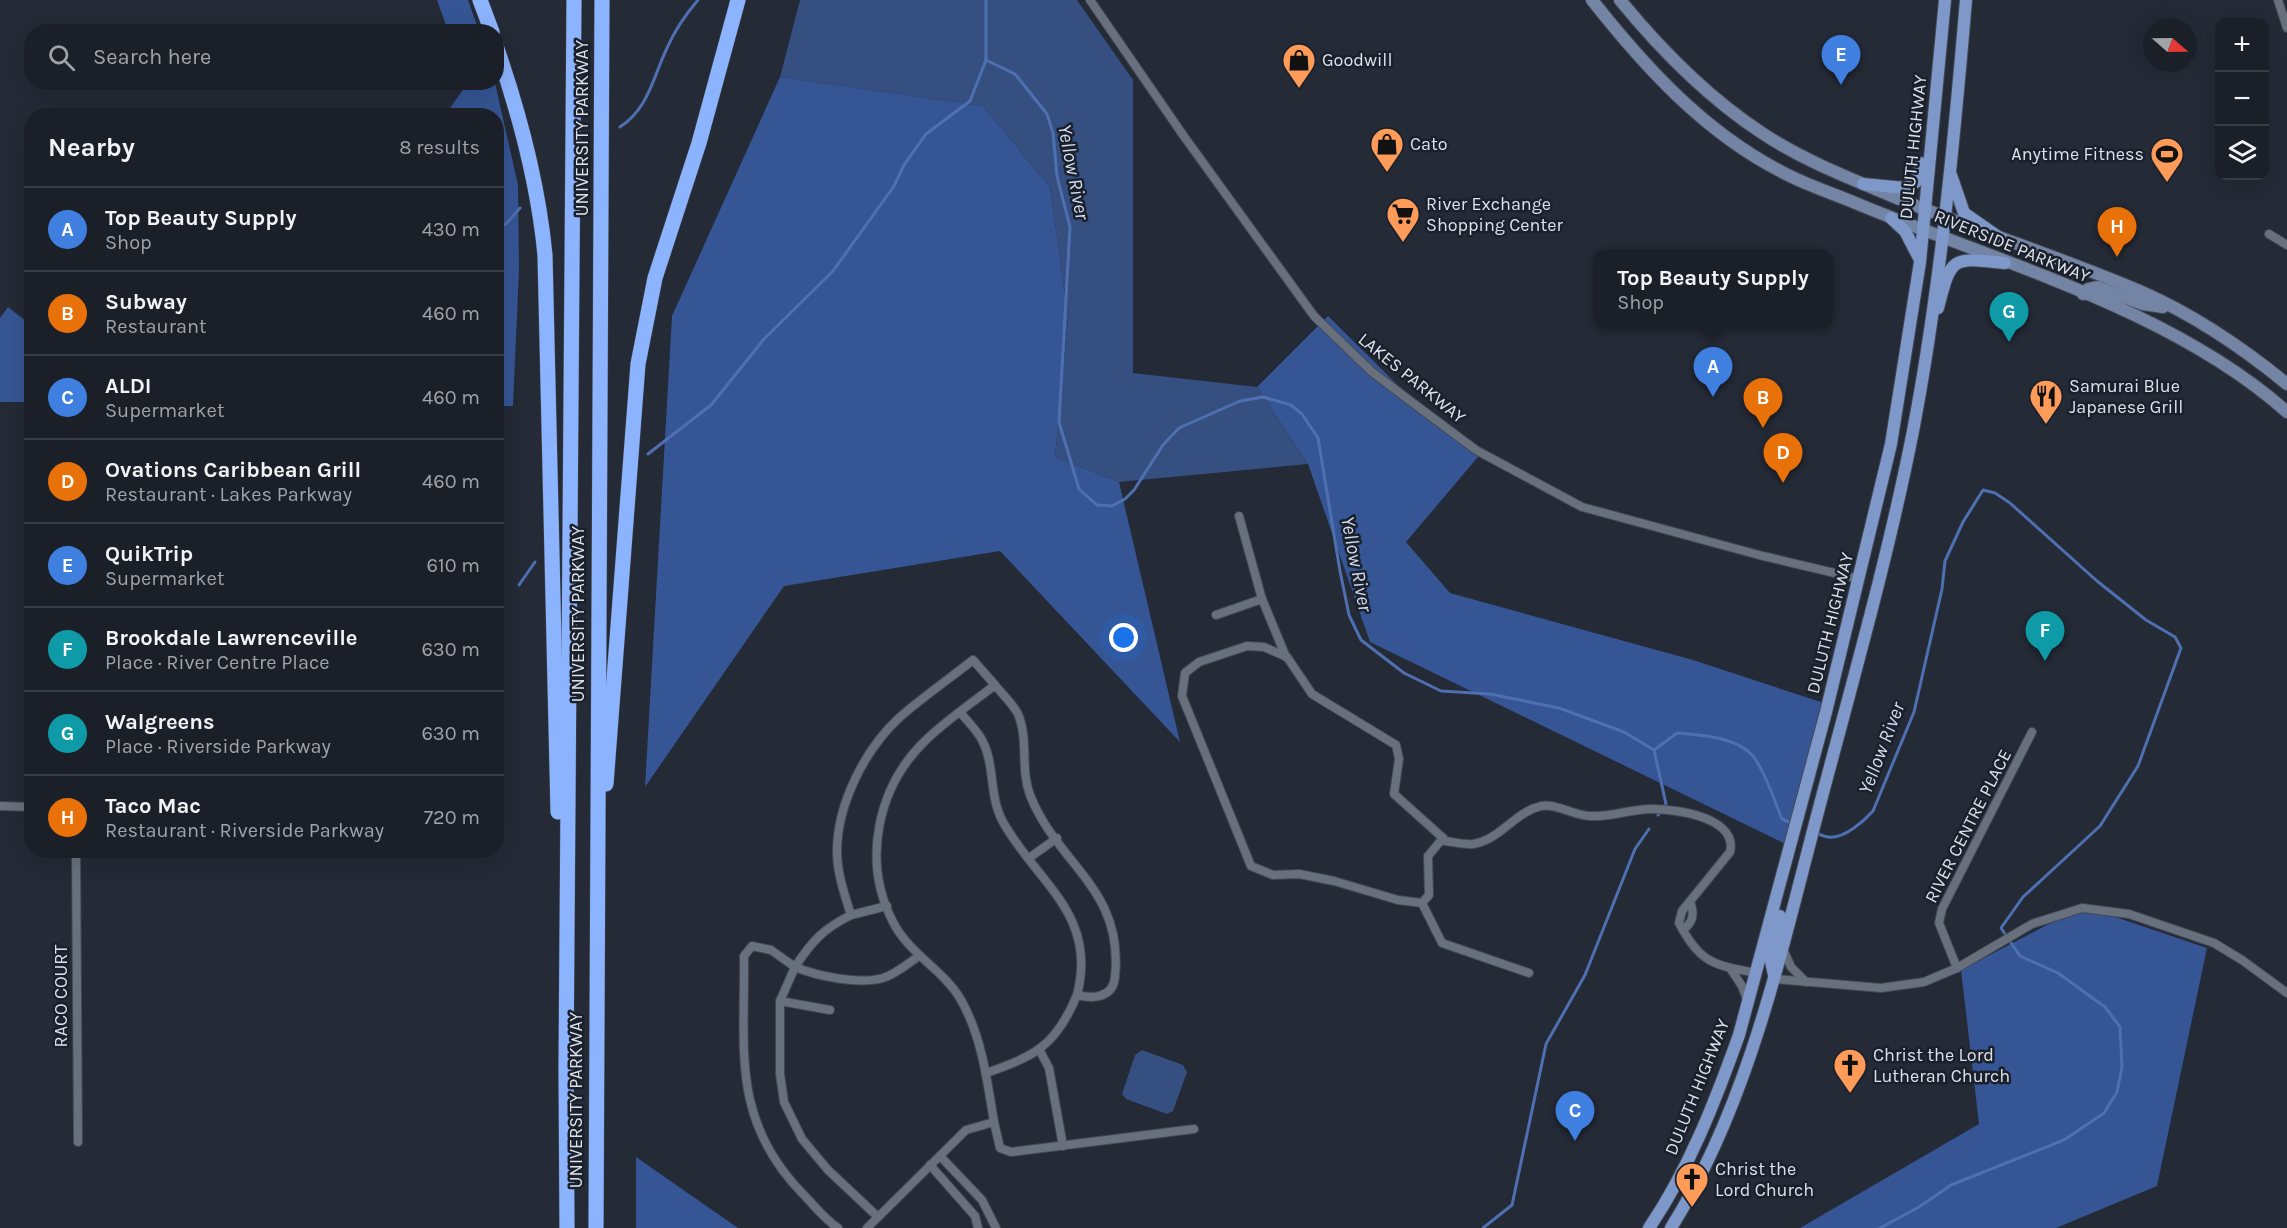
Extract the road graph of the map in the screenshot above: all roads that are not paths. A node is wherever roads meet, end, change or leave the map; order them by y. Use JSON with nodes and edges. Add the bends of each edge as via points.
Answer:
{"nodes":[{"id":1,"x":480,"y":0,"type":"edge"},
{"id":2,"x":574,"y":0,"type":"edge"},
{"id":3,"x":602,"y":0,"type":"edge"},
{"id":4,"x":738,"y":0,"type":"edge"},
{"id":5,"x":1090,"y":0,"type":"edge"},
{"id":6,"x":1592,"y":0,"type":"edge"},
{"id":7,"x":1620,"y":0,"type":"edge"},
{"id":8,"x":1945,"y":0,"type":"edge"},
{"id":9,"x":1966,"y":0,"type":"edge"},
{"id":10,"x":2278,"y":0,"type":"edge"},
{"id":11,"x":489,"y":24,"type":"edge"},
{"id":12,"x":2287,"y":28,"type":"edge"},
{"id":13,"x":504,"y":72,"type":"edge"},
{"id":14,"x":1937,"y":76,"type":"junction"},
{"id":15,"x":1949,"y":163,"type":"junction"},
{"id":16,"x":1863,"y":184,"type":"junction"},
{"id":17,"x":1924,"y":210,"type":"junction"},
{"id":18,"x":1891,"y":218,"type":"junction"},
{"id":19,"x":1944,"y":218,"type":"junction"},
{"id":20,"x":1923,"y":230,"type":"junction"},
{"id":21,"x":2269,"y":234,"type":"dead end"},
{"id":22,"x":1942,"y":238,"type":"junction"},
{"id":23,"x":2004,"y":241,"type":"junction"},
{"id":24,"x":2287,"y":245,"type":"edge"},
{"id":25,"x":1920,"y":262,"type":"junction"},
{"id":26,"x":2006,"y":263,"type":"junction"},
{"id":27,"x":2084,"y":294,"type":"junction"},
{"id":28,"x":2174,"y":309,"type":"junction"},
{"id":29,"x":1925,"y":359,"type":"junction"},
{"id":30,"x":2287,"y":384,"type":"edge"},
{"id":31,"x":2287,"y":412,"type":"edge"},
{"id":32,"x":1239,"y":516,"type":"dead end"},
{"id":33,"x":1860,"y":579,"type":"junction"},
{"id":34,"x":1262,"y":599,"type":"junction"},
{"id":35,"x":1216,"y":615,"type":"dead end"},
{"id":36,"x":1287,"y":657,"type":"junction"},
{"id":37,"x":994,"y":685,"type":"junction"},
{"id":38,"x":960,"y":712,"type":"junction"},
{"id":39,"x":2032,"y":732,"type":"dead end"},
{"id":40,"x":0,"y":806,"type":"edge"},
{"id":41,"x":24,"y":807,"type":"edge"},
{"id":42,"x":1057,"y":838,"type":"junction"},
{"id":43,"x":1444,"y":840,"type":"junction"},
{"id":44,"x":597,"y":853,"type":"junction"},
{"id":45,"x":76,"y":858,"type":"edge"},
{"id":46,"x":1029,"y":858,"type":"junction"},
{"id":47,"x":1783,"y":878,"type":"junction"},
{"id":48,"x":1422,"y":903,"type":"junction"},
{"id":49,"x":886,"y":906,"type":"junction"},
{"id":50,"x":851,"y":915,"type":"junction"},
{"id":51,"x":567,"y":934,"type":"junction"},
{"id":52,"x":1782,"y":947,"type":"junction"},
{"id":53,"x":919,"y":956,"type":"junction"},
{"id":54,"x":795,"y":967,"type":"junction"},
{"id":55,"x":1730,"y":968,"type":"junction"},
{"id":56,"x":1957,"y":968,"type":"junction"},
{"id":57,"x":1529,"y":973,"type":"dead end"},
{"id":58,"x":1756,"y":973,"type":"junction"},
{"id":59,"x":1774,"y":979,"type":"junction"},
{"id":60,"x":1806,"y":982,"type":"junction"},
{"id":61,"x":2287,"y":993,"type":"edge"},
{"id":62,"x":1077,"y":995,"type":"junction"},
{"id":63,"x":780,"y":1001,"type":"junction"},
{"id":64,"x":1749,"y":1002,"type":"junction"},
{"id":65,"x":830,"y":1010,"type":"dead end"},
{"id":66,"x":1040,"y":1051,"type":"junction"},
{"id":67,"x":1745,"y":1068,"type":"junction"},
{"id":68,"x":986,"y":1073,"type":"junction"},
{"id":69,"x":994,"y":1122,"type":"junction"},
{"id":70,"x":1194,"y":1129,"type":"dead end"},
{"id":71,"x":78,"y":1142,"type":"dead end"},
{"id":72,"x":1063,"y":1146,"type":"junction"},
{"id":73,"x":940,"y":1156,"type":"junction"},
{"id":74,"x":930,"y":1165,"type":"junction"},
{"id":75,"x":878,"y":1217,"type":"junction"},
{"id":76,"x":567,"y":1228,"type":"edge"},
{"id":77,"x":596,"y":1228,"type":"edge"},
{"id":78,"x":838,"y":1228,"type":"edge"},
{"id":79,"x":867,"y":1228,"type":"edge"},
{"id":80,"x":978,"y":1228,"type":"edge"},
{"id":81,"x":996,"y":1228,"type":"edge"},
{"id":82,"x":1649,"y":1228,"type":"edge"},
{"id":83,"x":1671,"y":1228,"type":"edge"}],
"edges":[{"from":1,"to":11,"type":"highway"},
{"from":2,"to":51,"type":"highway","name":"UNIVERSITY PARKWAY"},
{"from":3,"to":44,"type":"highway","name":"UNIVERSITY PARKWAY"},
{"from":4,"to":44,"type":"highway","via":[[699,143],[655,278],[638,364],[606,785]]},
{"from":5,"to":33,"type":"street","name":"LAKES PARKWAY","via":[[1314,316],[1371,371],[1409,400],[1476,450],[1582,507]]},
{"from":6,"to":18,"type":"main road","name":"RIVERSIDE PARKWAY","via":[[1649,70],[1711,126],[1781,172]]},
{"from":7,"to":16,"type":"main road","name":"RIVERSIDE PARKWAY","via":[[1667,54],[1761,133]]},
{"from":8,"to":14,"type":"main road","name":"DULUTH HIGHWAY"},
{"from":9,"to":15,"type":"main road","name":"DULUTH HIGHWAY"},
{"from":10,"to":12,"type":"street"},
{"from":13,"to":51,"type":"highway","via":[[531,159],[545,255],[559,884]]},
{"from":14,"to":16,"type":"main road","via":[[1929,81],[1920,175],[1916,182],[1905,188]]},
{"from":14,"to":17,"type":"main road","name":"DULUTH HIGHWAY"},
{"from":15,"to":19,"type":"main road","name":"DULUTH HIGHWAY"},
{"from":15,"to":23,"type":"main road","via":[[1964,213]]},
{"from":16,"to":17,"type":"main road","name":"RIVERSIDE PARKWAY"},
{"from":17,"to":19,"type":"main road","name":"RIVERSIDE PARKWAY"},
{"from":17,"to":20,"type":"main road","name":"DULUTH HIGHWAY"},
{"from":18,"to":20,"type":"main road","name":"RIVERSIDE PARKWAY"},
{"from":18,"to":25,"type":"main road","via":[[1905,231]]},
{"from":19,"to":22,"type":"main road","name":"DULUTH HIGHWAY"},
{"from":19,"to":23,"type":"main road","name":"RIVERSIDE PARKWAY"},
{"from":20,"to":22,"type":"main road","name":"RIVERSIDE PARKWAY"},
{"from":20,"to":25,"type":"main road","name":"DULUTH HIGHWAY"},
{"from":21,"to":24,"type":"street"},
{"from":22,"to":26,"type":"main road","name":"RIVERSIDE PARKWAY"},
{"from":22,"to":29,"type":"main road","name":"DULUTH HIGHWAY"},
{"from":23,"to":28,"type":"main road","name":"RIVERSIDE PARKWAY"},
{"from":25,"to":33,"type":"main road","name":"DULUTH HIGHWAY","via":[[1891,444]]},
{"from":26,"to":27,"type":"main road","name":"RIVERSIDE PARKWAY"},
{"from":26,"to":29,"type":"main road","via":[[1969,259],[1956,263],[1947,272]]},
{"from":27,"to":28,"type":"main road","via":[[2097,287],[2143,304]]},
{"from":27,"to":31,"type":"main road","name":"RIVERSIDE PARKWAY","via":[[2228,367]]},
{"from":28,"to":30,"type":"main road","name":"RIVERSIDE PARKWAY","via":[[2234,344]]},
{"from":29,"to":52,"type":"main road","name":"DULUTH HIGHWAY","via":[[1907,457]]},
{"from":32,"to":34,"type":"street"},
{"from":33,"to":47,"type":"main road","name":"DULUTH HIGHWAY"},
{"from":34,"to":35,"type":"street"},
{"from":34,"to":36,"type":"street"},
{"from":36,"to":43,"type":"street","via":[[1312,694],[1396,745],[1399,759],[1394,794]]},
{"from":36,"to":48,"type":"street","via":[[1264,647],[1247,646],[1199,662],[1185,673],[1182,696],[1251,866],[1273,874],[1299,874]]},
{"from":37,"to":38,"type":"street"},
{"from":37,"to":42,"type":"street","via":[[1017,712],[1031,796]]},
{"from":37,"to":50,"type":"street","via":[[973,660],[900,717],[866,760],[840,822],[837,853]]},
{"from":38,"to":46,"type":"street","via":[[983,742],[1002,821]]},
{"from":38,"to":49,"type":"street","via":[[927,739],[902,768],[886,796],[876,855]]},
{"from":39,"to":56,"type":"street","name":"RIVER CENTRE PLACE","via":[[1942,909],[1939,923]]},
{"from":40,"to":41,"type":"street"},
{"from":42,"to":46,"type":"street"},
{"from":42,"to":62,"type":"street","via":[[1107,910],[1118,955],[1115,983],[1106,995],[1092,999]]},
{"from":43,"to":48,"type":"street","via":[[1428,856],[1429,895]]},
{"from":43,"to":55,"type":"street","via":[[1473,844],[1542,806],[1611,817],[1640,810],[1674,811],[1716,823],[1729,833],[1733,842],[1730,852],[1690,902],[1690,924],[1683,930],[1697,953]]},
{"from":44,"to":77,"type":"highway","name":"UNIVERSITY PARKWAY"},
{"from":45,"to":71,"type":"street","name":"RACO COURT"},
{"from":46,"to":62,"type":"street","via":[[1067,910],[1078,933],[1082,976]]},
{"from":47,"to":58,"type":"main road","name":"DULUTH HIGHWAY"},
{"from":47,"to":59,"type":"main road","via":[[1787,886],[1770,957]]},
{"from":48,"to":57,"type":"street","via":[[1442,943]]},
{"from":49,"to":50,"type":"street"},
{"from":49,"to":53,"type":"street"},
{"from":50,"to":54,"type":"street","via":[[827,927]]},
{"from":51,"to":76,"type":"highway","name":"UNIVERSITY PARKWAY"},
{"from":52,"to":59,"type":"main road","name":"DULUTH HIGHWAY"},
{"from":52,"to":60,"type":"street","via":[[1791,967]]},
{"from":53,"to":54,"type":"street","via":[[894,974],[879,979],[834,978]]},
{"from":53,"to":68,"type":"street","via":[[960,998],[975,1029]]},
{"from":54,"to":63,"type":"street"},
{"from":54,"to":78,"type":"street","via":[[771,950],[753,946],[744,957],[745,1069],[751,1114],[765,1146],[785,1176]]},
{"from":55,"to":58,"type":"street"},
{"from":55,"to":64,"type":"street"},
{"from":56,"to":60,"type":"street","via":[[1924,982],[1881,988]]},
{"from":56,"to":61,"type":"street","via":[[2032,924],[2082,908],[2129,914],[2214,944]]},
{"from":58,"to":64,"type":"main road","name":"DULUTH HIGHWAY"},
{"from":58,"to":67,"type":"main road","via":[[1763,997]]},
{"from":59,"to":60,"type":"street"},
{"from":59,"to":67,"type":"main road","name":"DULUTH HIGHWAY"},
{"from":62,"to":66,"type":"street","via":[[1067,1018]]},
{"from":63,"to":65,"type":"street"},
{"from":63,"to":75,"type":"street","via":[[784,1102],[802,1139],[828,1170]]},
{"from":64,"to":82,"type":"main road","name":"DULUTH HIGHWAY","via":[[1720,1088],[1682,1174]]},
{"from":66,"to":68,"type":"street"},
{"from":66,"to":72,"type":"street","via":[[1049,1068]]},
{"from":67,"to":83,"type":"main road","name":"DULUTH HIGHWAY","via":[[1718,1139]]},
{"from":68,"to":69,"type":"street"},
{"from":69,"to":72,"type":"street","via":[[1000,1148],[1011,1152]]},
{"from":69,"to":73,"type":"street","via":[[966,1130]]},
{"from":70,"to":72,"type":"street"},
{"from":73,"to":74,"type":"street"},
{"from":73,"to":81,"type":"street","via":[[982,1200]]},
{"from":74,"to":75,"type":"street"},
{"from":74,"to":80,"type":"street","via":[[975,1216]]},
{"from":75,"to":79,"type":"street"}]}
